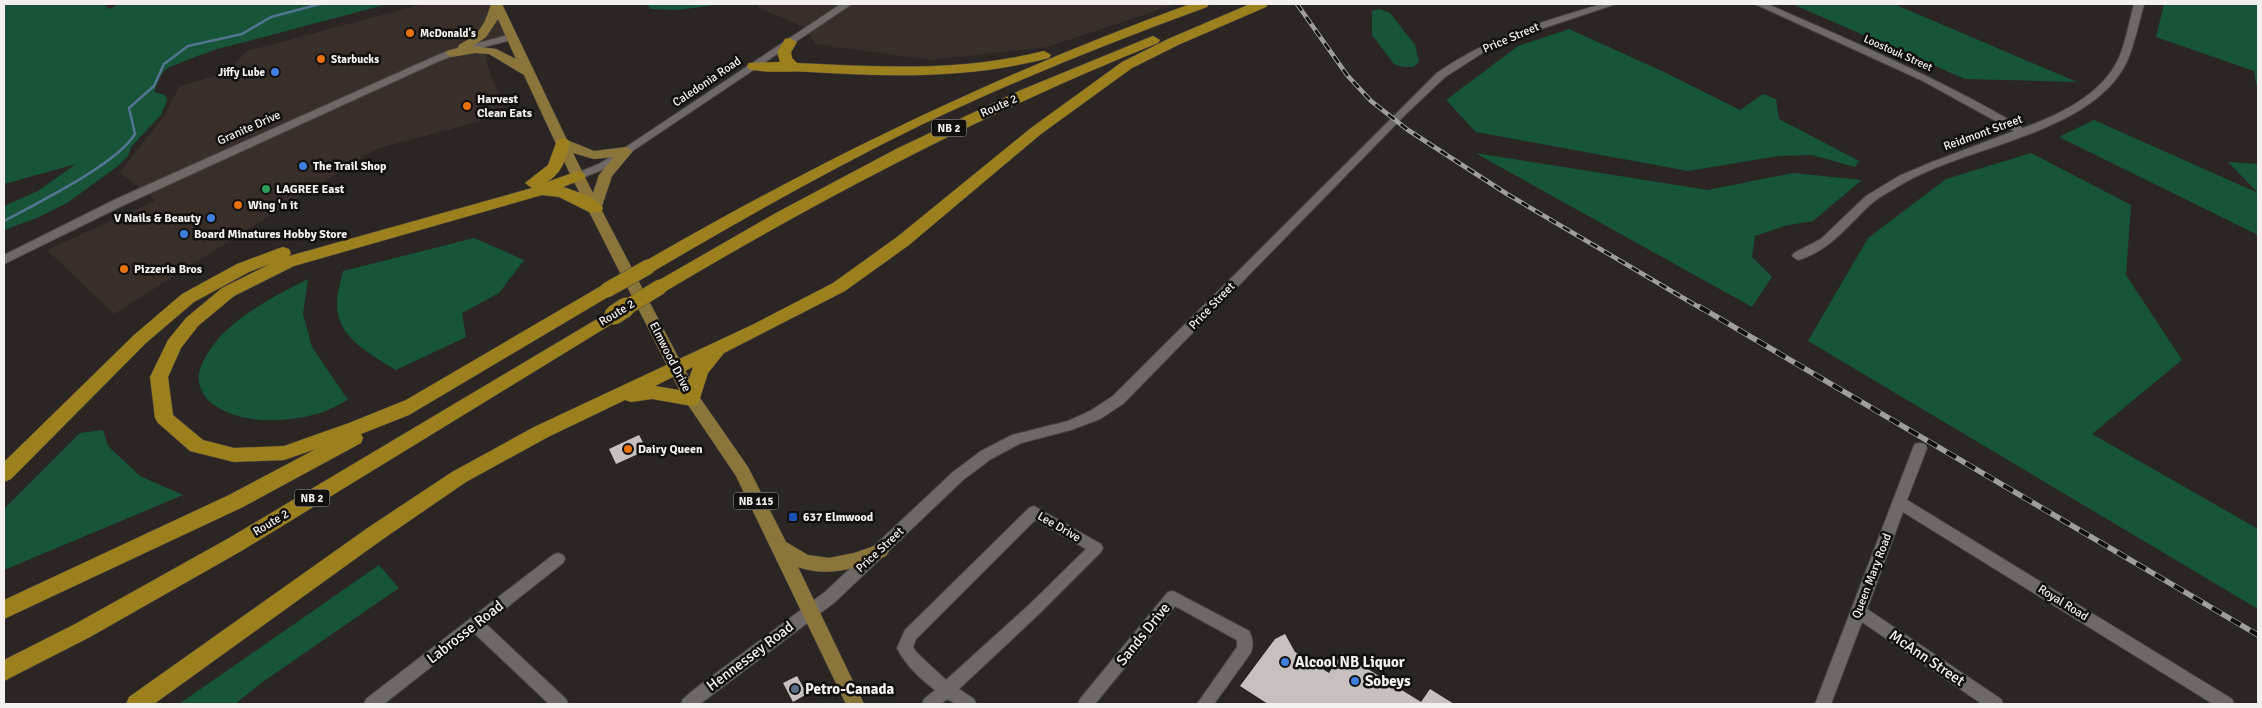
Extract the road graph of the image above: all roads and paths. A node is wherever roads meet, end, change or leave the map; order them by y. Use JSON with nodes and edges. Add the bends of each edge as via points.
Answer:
{"nodes":[{"id":1,"x":496,"y":4,"type":"edge"},
{"id":2,"x":847,"y":4,"type":"edge"},
{"id":3,"x":1202,"y":4,"type":"edge"},
{"id":4,"x":1254,"y":4,"type":"edge"},
{"id":5,"x":1261,"y":4,"type":"edge"},
{"id":6,"x":1612,"y":4,"type":"edge"},
{"id":7,"x":1760,"y":4,"type":"edge"},
{"id":8,"x":2138,"y":4,"type":"edge"},
{"id":9,"x":1154,"y":21,"type":"junction"},
{"id":10,"x":512,"y":37,"type":"junction"},
{"id":11,"x":790,"y":42,"type":"junction"},
{"id":12,"x":450,"y":53,"type":"junction"},
{"id":13,"x":792,"y":65,"type":"junction"},
{"id":14,"x":754,"y":66,"type":"junction"},
{"id":15,"x":528,"y":73,"type":"junction"},
{"id":16,"x":2022,"y":132,"type":"junction"},
{"id":17,"x":563,"y":143,"type":"junction"},
{"id":18,"x":627,"y":151,"type":"junction"},
{"id":19,"x":578,"y":176,"type":"junction"},
{"id":20,"x":535,"y":187,"type":"junction"},
{"id":21,"x":594,"y":208,"type":"junction"},
{"id":22,"x":1798,"y":256,"type":"dead end"},
{"id":23,"x":4,"y":260,"type":"edge"},
{"id":24,"x":721,"y":347,"type":"junction"},
{"id":25,"x":676,"y":368,"type":"junction"},
{"id":26,"x":618,"y":396,"type":"junction"},
{"id":27,"x":692,"y":399,"type":"junction"},
{"id":28,"x":412,"y":405,"type":"junction"},
{"id":29,"x":1920,"y":448,"type":"dead end"},
{"id":30,"x":4,"y":474,"type":"edge"},
{"id":31,"x":1900,"y":504,"type":"junction"},
{"id":32,"x":778,"y":545,"type":"junction"},
{"id":33,"x":880,"y":550,"type":"junction"},
{"id":34,"x":558,"y":559,"type":"dead end"},
{"id":35,"x":4,"y":610,"type":"edge"},
{"id":36,"x":811,"y":610,"type":"junction"},
{"id":37,"x":1858,"y":611,"type":"junction"},
{"id":38,"x":475,"y":624,"type":"junction"},
{"id":39,"x":4,"y":672,"type":"edge"},
{"id":40,"x":948,"y":689,"type":"junction"},
{"id":41,"x":137,"y":704,"type":"edge"},
{"id":42,"x":372,"y":704,"type":"edge"},
{"id":43,"x":560,"y":704,"type":"edge"},
{"id":44,"x":689,"y":704,"type":"edge"},
{"id":45,"x":855,"y":704,"type":"edge"},
{"id":46,"x":930,"y":704,"type":"edge"},
{"id":47,"x":968,"y":704,"type":"edge"},
{"id":48,"x":1086,"y":704,"type":"edge"},
{"id":49,"x":1205,"y":704,"type":"edge"},
{"id":50,"x":1823,"y":704,"type":"edge"},
{"id":51,"x":1995,"y":704,"type":"edge"},
{"id":52,"x":2226,"y":704,"type":"edge"}],
"edges":[{"from":1,"to":10,"type":"main road","name":"Elmwood Drive","number":"NB 115"},
{"from":1,"to":12,"type":"main road","via":[[486,33]]},
{"from":2,"to":11,"type":"street","name":"Caledonia Road"},
{"from":3,"to":9,"type":"highway","name":"Route 2","number":"NB 2"},
{"from":4,"to":39,"type":"highway","name":"Route 2","number":"NB 2","bridge":true,"via":[[1105,60],[900,152],[771,221],[236,544]]},
{"from":5,"to":24,"type":"highway","via":[[1127,66],[1065,109],[867,269],[815,301]]},
{"from":6,"to":33,"type":"street","name":"Price Street","via":[[1490,45],[1442,74],[1118,400],[1079,421],[1017,439],[986,455],[958,476]]},
{"from":7,"to":16,"type":"street","name":"Loostouk Street","via":[[1946,88]]},
{"from":8,"to":16,"type":"street","name":"Reidmont Street","via":[[2122,59],[2109,81],[2086,102]]},
{"from":9,"to":13,"type":"highway","via":[[1033,58],[974,69],[928,72]]},
{"from":9,"to":28,"type":"highway","name":"Route 2","number":"NB 2","bridge":true,"via":[[1046,63],[886,136],[756,203]]},
{"from":10,"to":12,"type":"street","name":"Granite Drive"},
{"from":10,"to":15,"type":"main road","name":"Elmwood Drive","number":"NB 115"},
{"from":11,"to":13,"type":"highway","via":[[784,52]]},
{"from":11,"to":14,"type":"street","name":"Caledonia Road"},
{"from":12,"to":15,"type":"main road","via":[[478,48],[492,50]]},
{"from":12,"to":23,"type":"street","name":"Granite Drive","via":[[120,202]]},
{"from":13,"to":14,"type":"highway"},
{"from":14,"to":18,"type":"street","name":"Caledonia Road"},
{"from":15,"to":17,"type":"main road","name":"Elmwood Drive","number":"NB 115"},
{"from":16,"to":22,"type":"street","name":"Reidmont Street","via":[[1904,179],[1870,199],[1825,242]]},
{"from":17,"to":18,"type":"main road","via":[[594,156]]},
{"from":17,"to":19,"type":"main road","name":"Elmwood Drive","number":"NB 115"},
{"from":17,"to":20,"type":"highway","via":[[556,167]]},
{"from":18,"to":19,"type":"street","name":"Caledonia Road"},
{"from":18,"to":21,"type":"main road","via":[[606,175]]},
{"from":19,"to":20,"type":"highway"},
{"from":19,"to":21,"type":"main road","name":"Elmwood Drive","number":"NB 115"},
{"from":20,"to":21,"type":"highway","via":[[560,191]]},
{"from":20,"to":28,"type":"highway","via":[[288,262],[228,292],[192,322],[174,346],[159,377],[164,418],[197,446],[234,455],[284,453]]},
{"from":20,"to":30,"type":"highway","via":[[328,238],[243,268],[188,298],[140,339]]},
{"from":21,"to":25,"type":"main road","name":"Elmwood Drive","number":"NB 115"},
{"from":24,"to":25,"type":"highway"},
{"from":24,"to":27,"type":"highway","via":[[700,371]]},
{"from":25,"to":26,"type":"highway"},
{"from":25,"to":27,"type":"main road","name":"Elmwood Drive","number":"NB 115"},
{"from":26,"to":27,"type":"highway","via":[[652,392]]},
{"from":26,"to":41,"type":"highway","via":[[541,432],[459,477]]},
{"from":27,"to":32,"type":"main road","name":"Elmwood Drive","number":"NB 115","via":[[742,472]]},
{"from":28,"to":35,"type":"highway","name":"Route 2","number":"NB 2","via":[[236,501]]},
{"from":29,"to":31,"type":"street","name":"Queen Mary Road"},
{"from":31,"to":37,"type":"street","name":"Queen Mary Road"},
{"from":31,"to":52,"type":"street","name":"Royal Road"},
{"from":32,"to":33,"type":"main road","via":[[792,557],[810,564],[831,566],[852,562]]},
{"from":32,"to":36,"type":"main road","name":"Elmwood Drive","number":"NB 115"},
{"from":33,"to":36,"type":"street","name":"Price Street","via":[[830,597]]},
{"from":34,"to":38,"type":"street","name":"Labrosse Road"},
{"from":36,"to":44,"type":"street","name":"Hennessey Road"},
{"from":36,"to":45,"type":"main road","name":"Elmwood Drive","number":"NB 115"},
{"from":37,"to":50,"type":"street","name":"Queen Mary Road"},
{"from":37,"to":51,"type":"street","name":"McAnn Street"},
{"from":38,"to":42,"type":"street","name":"Labrosse Road"},
{"from":38,"to":43,"type":"street"},
{"from":40,"to":40,"type":"street","name":"Lee Drive","via":[[912,661],[905,648],[910,635],[1034,512],[1096,548],[1050,596]]},
{"from":40,"to":46,"type":"street"},
{"from":40,"to":47,"type":"street"},
{"from":48,"to":49,"type":"street","name":"Sands Drive","via":[[1173,597],[1244,636],[1245,649]]}]}
